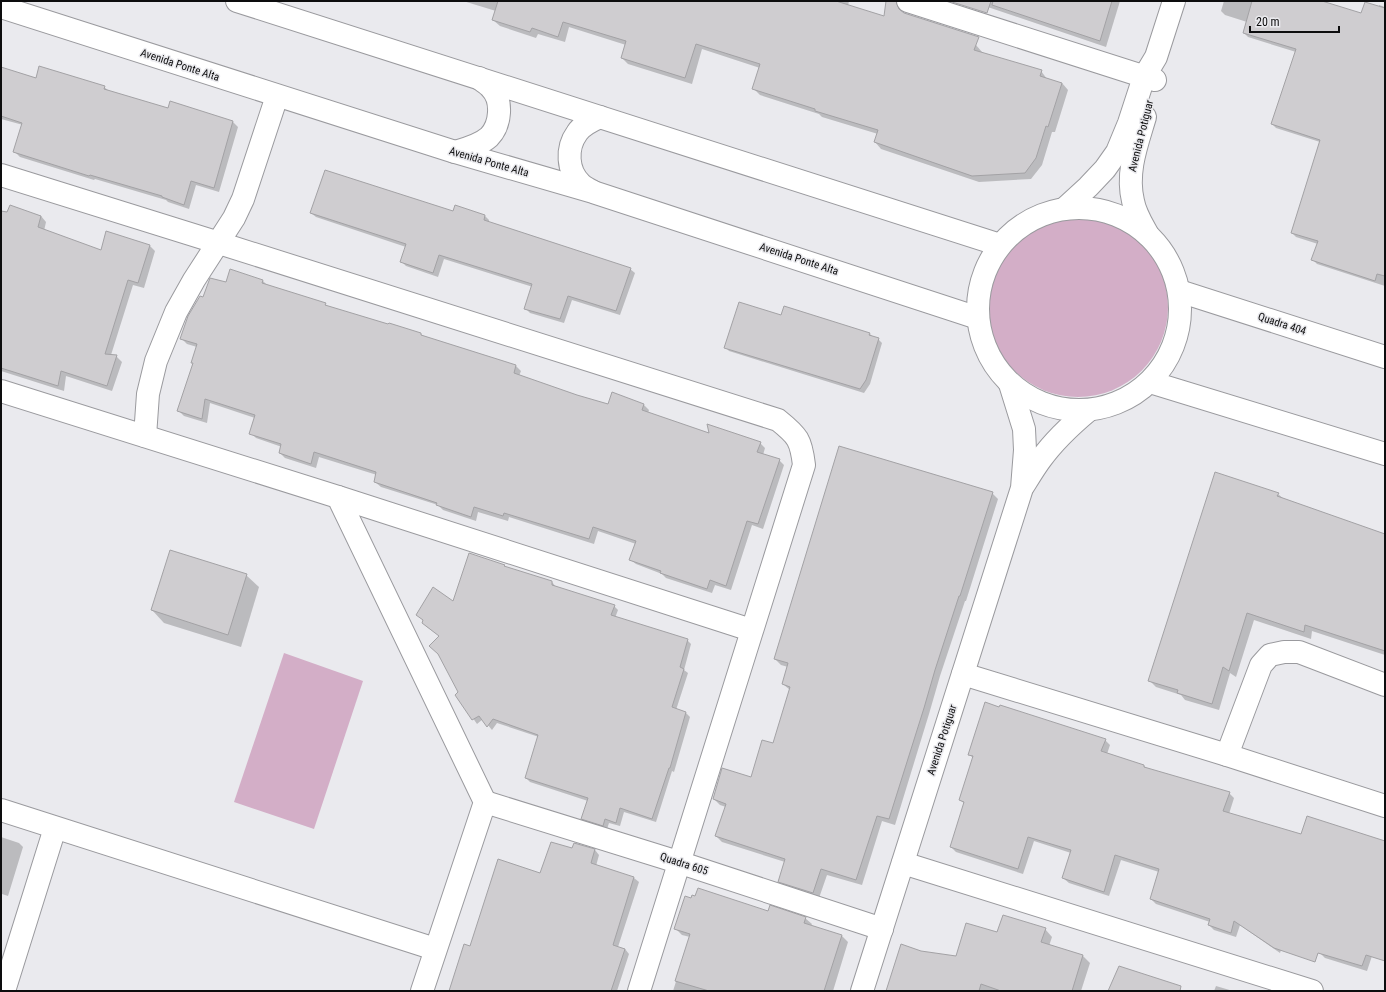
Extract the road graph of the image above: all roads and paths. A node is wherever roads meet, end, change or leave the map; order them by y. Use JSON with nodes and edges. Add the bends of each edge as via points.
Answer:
{"nodes":[{"id":1,"x":237,"y":1,"type":"edge"},
{"id":2,"x":908,"y":1,"type":"edge"},
{"id":3,"x":1174,"y":1,"type":"edge"},
{"id":4,"x":1,"y":7,"type":"edge"},
{"id":5,"x":478,"y":78,"type":"junction"},
{"id":6,"x":1150,"y":78,"type":"junction"},
{"id":7,"x":276,"y":96,"type":"junction"},
{"id":8,"x":600,"y":117,"type":"junction"},
{"id":9,"x":455,"y":152,"type":"junction"},
{"id":10,"x":1,"y":175,"type":"edge"},
{"id":11,"x":593,"y":192,"type":"junction"},
{"id":12,"x":1064,"y":209,"type":"junction"},
{"id":13,"x":1148,"y":235,"type":"junction"},
{"id":14,"x":219,"y":242,"type":"junction"},
{"id":15,"x":1000,"y":245,"type":"junction"},
{"id":16,"x":1179,"y":291,"type":"junction"},
{"id":17,"x":978,"y":318,"type":"junction"},
{"id":18,"x":1385,"y":357,"type":"edge"},
{"id":19,"x":1150,"y":382,"type":"junction"},
{"id":20,"x":1010,"y":384,"type":"junction"},
{"id":21,"x":1,"y":391,"type":"edge"},
{"id":22,"x":1089,"y":410,"type":"junction"},
{"id":23,"x":145,"y":436,"type":"junction"},
{"id":24,"x":1385,"y":454,"type":"edge"},
{"id":25,"x":1022,"y":488,"type":"junction"},
{"id":26,"x":338,"y":497,"type":"junction"},
{"id":27,"x":751,"y":630,"type":"junction"},
{"id":28,"x":963,"y":674,"type":"junction"},
{"id":29,"x":1385,"y":685,"type":"edge"},
{"id":30,"x":1227,"y":754,"type":"junction"},
{"id":31,"x":485,"y":802,"type":"junction"},
{"id":32,"x":1385,"y":806,"type":"edge"},
{"id":33,"x":1,"y":810,"type":"edge"},
{"id":34,"x":55,"y":828,"type":"junction"},
{"id":35,"x":678,"y":862,"type":"junction"},
{"id":36,"x":903,"y":863,"type":"junction"},
{"id":37,"x":882,"y":929,"type":"junction"},
{"id":38,"x":436,"y":948,"type":"junction"},
{"id":39,"x":4,"y":991,"type":"edge"},
{"id":40,"x":422,"y":991,"type":"edge"},
{"id":41,"x":639,"y":991,"type":"edge"},
{"id":42,"x":862,"y":991,"type":"edge"},
{"id":43,"x":1312,"y":991,"type":"edge"}],
"edges":[{"from":1,"to":5,"type":"street"},
{"from":2,"to":6,"type":"street"},
{"from":3,"to":6,"type":"street","name":"Avenida Potiguar"},
{"from":4,"to":7,"type":"street","name":"Avenida Ponte Alta"},
{"from":5,"to":8,"type":"street"},
{"from":5,"to":9,"type":"street","via":[[492,88],[497,99],[498,122],[489,137],[474,146]]},
{"from":6,"to":12,"type":"street","name":"Avenida Potiguar","via":[[1117,152],[1105,169]]},
{"from":6,"to":13,"type":"street","name":"Avenida Potiguar","via":[[1131,163],[1130,181],[1138,216]]},
{"from":7,"to":9,"type":"street","name":"Avenida Ponte Alta"},
{"from":7,"to":14,"type":"street","via":[[243,199]]},
{"from":8,"to":11,"type":"street","via":[[587,123],[577,132],[571,145],[569,159],[573,172],[581,184]]},
{"from":8,"to":15,"type":"street"},
{"from":9,"to":11,"type":"street","name":"Avenida Ponte Alta"},
{"from":10,"to":14,"type":"street"},
{"from":11,"to":17,"type":"street","name":"Avenida Ponte Alta"},
{"from":12,"to":13,"type":"street","name":"Avenida Potiguar","via":[[1087,208],[1109,213],[1130,222]]},
{"from":12,"to":15,"type":"street","name":"Avenida Potiguar","via":[[1034,218],[1018,228]]},
{"from":13,"to":16,"type":"street","name":"Avenida Potiguar","via":[[1173,271]]},
{"from":14,"to":23,"type":"street","via":[[176,312],[156,361],[148,394]]},
{"from":14,"to":27,"type":"street","via":[[778,420],[797,436],[802,448],[804,465]]},
{"from":15,"to":17,"type":"street","name":"Avenida Potiguar","via":[[986,267],[978,292]]},
{"from":16,"to":18,"type":"street","name":"Quadra 404"},
{"from":16,"to":19,"type":"street","name":"Avenida Potiguar","via":[[1179,324],[1169,355]]},
{"from":17,"to":20,"type":"street","name":"Avenida Potiguar","via":[[983,342],[994,365]]},
{"from":19,"to":22,"type":"street","name":"Avenida Potiguar","via":[[1122,402]]},
{"from":19,"to":24,"type":"street"},
{"from":20,"to":22,"type":"street","name":"Avenida Potiguar","via":[[1033,400],[1060,409]]},
{"from":20,"to":25,"type":"street","name":"Avenida Potiguar","via":[[1024,429]]},
{"from":21,"to":23,"type":"street"},
{"from":22,"to":25,"type":"street","name":"Avenida Potiguar","via":[[1045,454]]},
{"from":23,"to":26,"type":"street"},
{"from":25,"to":28,"type":"street","name":"Avenida Potiguar"},
{"from":26,"to":27,"type":"street"},
{"from":26,"to":31,"type":"street"},
{"from":27,"to":35,"type":"street"},
{"from":28,"to":30,"type":"street"},
{"from":28,"to":36,"type":"street","name":"Avenida Potiguar"},
{"from":29,"to":30,"type":"street","via":[[1299,652],[1270,655],[1261,665]]},
{"from":30,"to":32,"type":"street"},
{"from":31,"to":35,"type":"street","name":"Quadra 605"},
{"from":31,"to":38,"type":"street"},
{"from":33,"to":34,"type":"street"},
{"from":34,"to":38,"type":"street"},
{"from":34,"to":39,"type":"street"},
{"from":35,"to":37,"type":"street","name":"Quadra 605"},
{"from":35,"to":41,"type":"street"},
{"from":36,"to":37,"type":"street","name":"Avenida Potiguar"},
{"from":36,"to":43,"type":"street"},
{"from":37,"to":42,"type":"street","name":"Avenida Potiguar"},
{"from":38,"to":40,"type":"street"}]}
